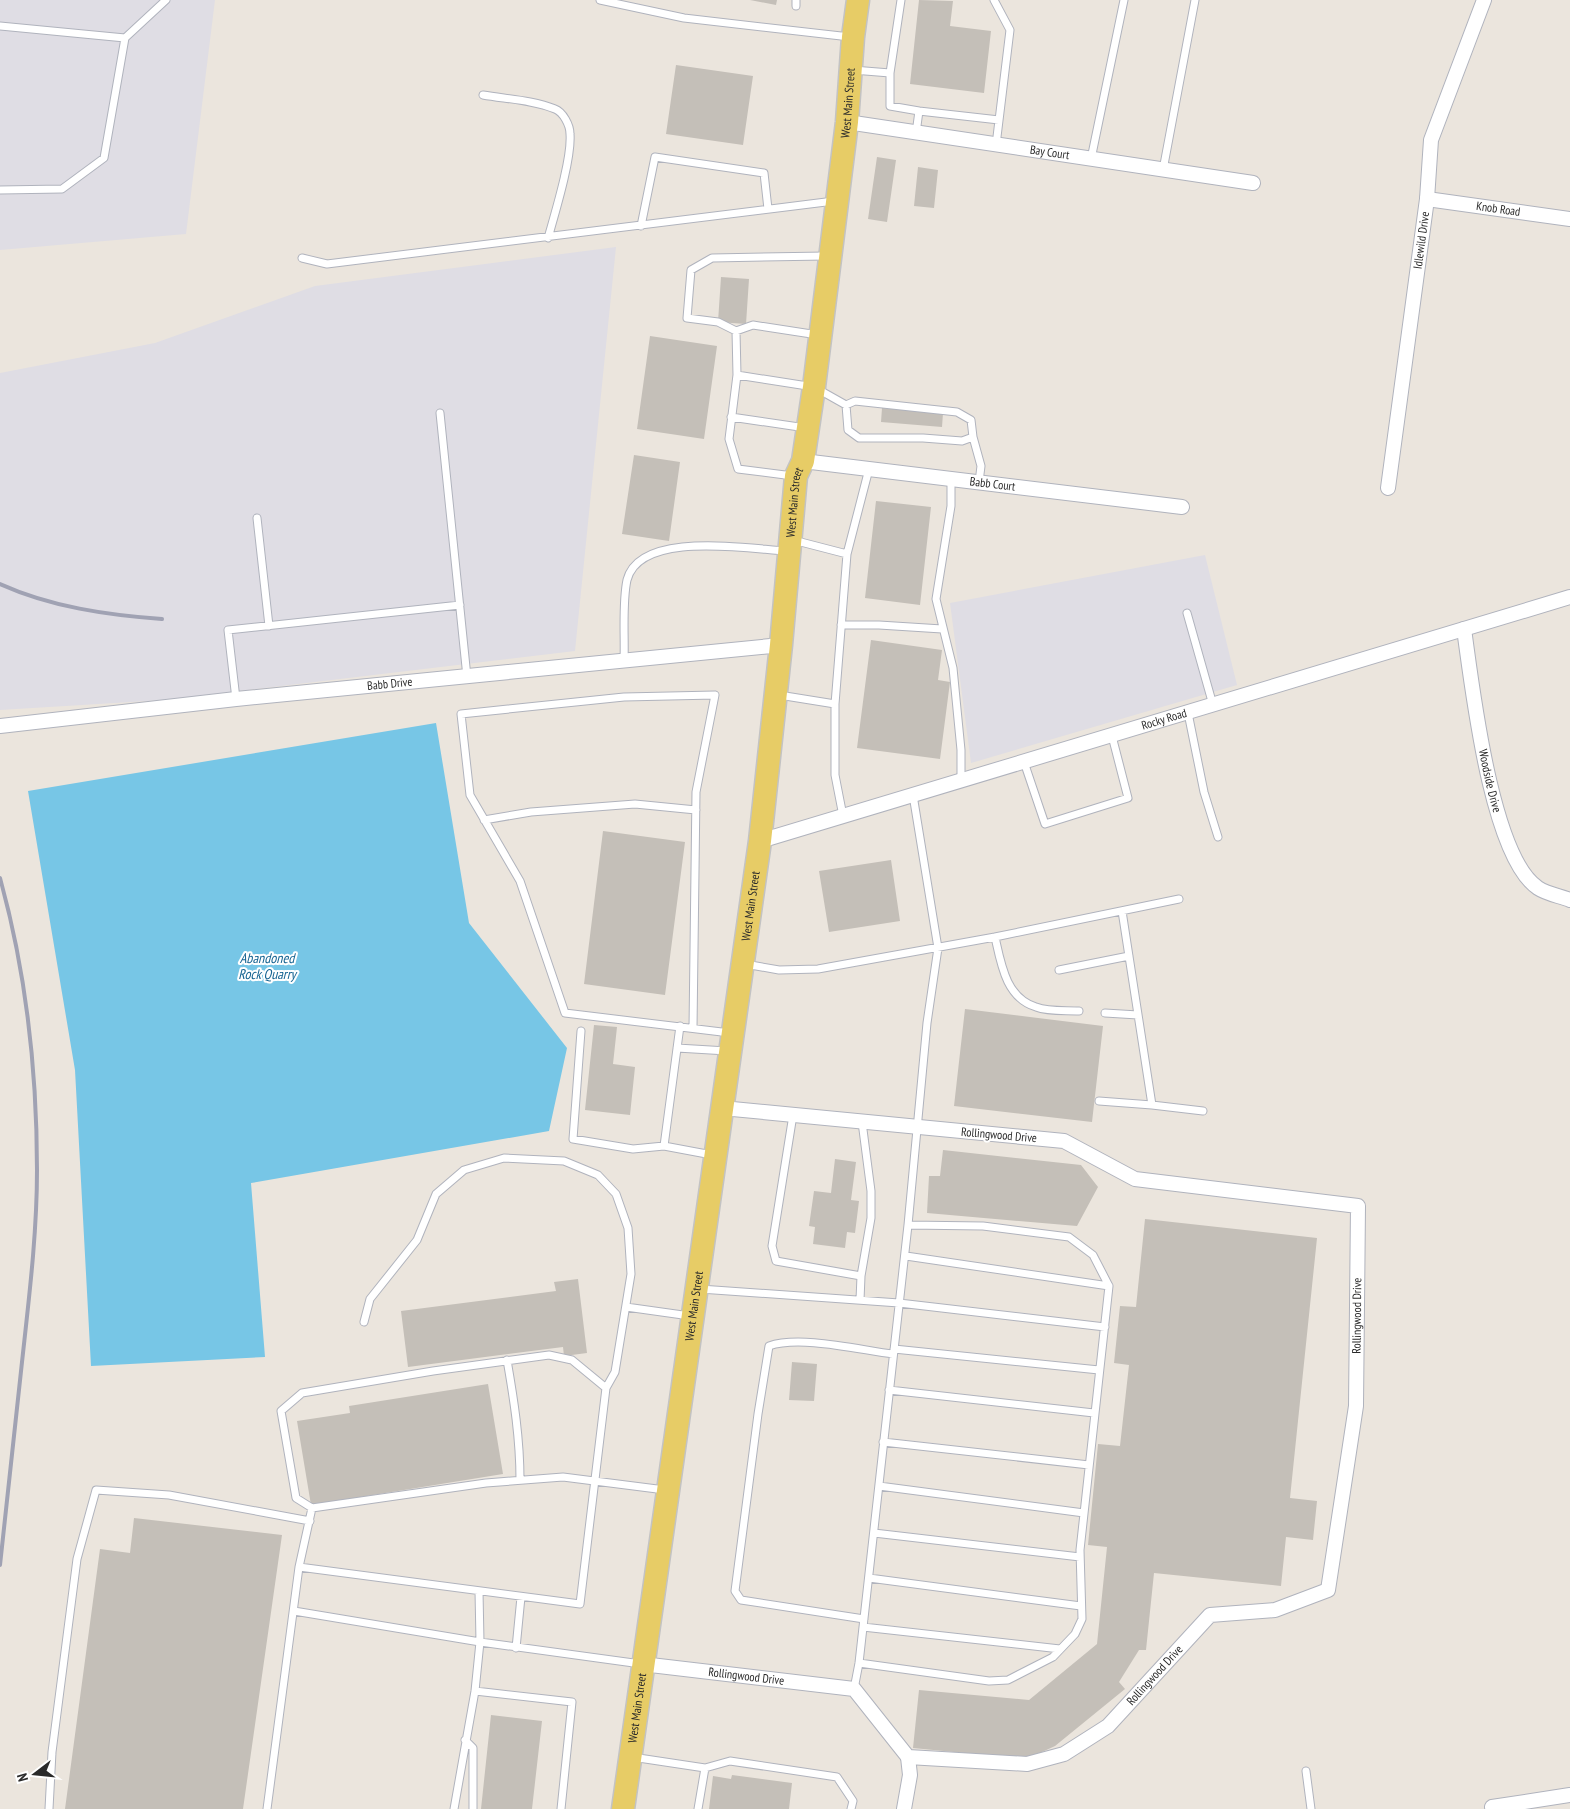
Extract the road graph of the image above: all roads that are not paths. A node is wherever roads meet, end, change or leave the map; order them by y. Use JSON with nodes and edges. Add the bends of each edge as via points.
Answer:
{"nodes":[{"id":1,"x":166,"y":0,"type":"edge"},
{"id":2,"x":600,"y":0,"type":"edge"},
{"id":3,"x":858,"y":0,"type":"edge"},
{"id":4,"x":901,"y":0,"type":"edge"},
{"id":5,"x":994,"y":0,"type":"edge"},
{"id":6,"x":1124,"y":0,"type":"edge"},
{"id":7,"x":1195,"y":0,"type":"edge"},
{"id":8,"x":1484,"y":0,"type":"edge"},
{"id":9,"x":631,"y":3,"type":"edge"},
{"id":10,"x":0,"y":26,"type":"edge"},
{"id":11,"x":853,"y":37,"type":"junction"},
{"id":12,"x":125,"y":38,"type":"junction"},
{"id":13,"x":850,"y":70,"type":"junction"},
{"id":14,"x":890,"y":73,"type":"junction"},
{"id":15,"x":483,"y":95,"type":"dead end"},
{"id":16,"x":919,"y":111,"type":"junction"},
{"id":17,"x":999,"y":120,"type":"junction"},
{"id":18,"x":847,"y":122,"type":"junction"},
{"id":19,"x":916,"y":133,"type":"junction"},
{"id":20,"x":996,"y":145,"type":"junction"},
{"id":21,"x":1091,"y":159,"type":"junction"},
{"id":22,"x":1163,"y":170,"type":"junction"},
{"id":23,"x":1253,"y":183,"type":"dead end"},
{"id":24,"x":0,"y":190,"type":"edge"},
{"id":25,"x":1427,"y":199,"type":"junction"},
{"id":26,"x":837,"y":201,"type":"junction"},
{"id":27,"x":768,"y":210,"type":"junction"},
{"id":28,"x":1570,"y":219,"type":"edge"},
{"id":29,"x":641,"y":226,"type":"junction"},
{"id":30,"x":548,"y":238,"type":"junction"},
{"id":31,"x":829,"y":256,"type":"junction"},
{"id":32,"x":302,"y":258,"type":"dead end"},
{"id":33,"x":736,"y":331,"type":"junction"},
{"id":34,"x":820,"y":335,"type":"junction"},
{"id":35,"x":737,"y":375,"type":"junction"},
{"id":36,"x":814,"y":387,"type":"junction"},
{"id":37,"x":846,"y":405,"type":"junction"},
{"id":38,"x":440,"y":413,"type":"dead end"},
{"id":39,"x":731,"y":417,"type":"junction"},
{"id":40,"x":806,"y":428,"type":"junction"},
{"id":41,"x":973,"y":437,"type":"junction"},
{"id":42,"x":799,"y":469,"type":"junction"},
{"id":43,"x":869,"y":469,"type":"junction"},
{"id":44,"x":951,"y":479,"type":"junction"},
{"id":45,"x":979,"y":482,"type":"junction"},
{"id":46,"x":1388,"y":488,"type":"dead end"},
{"id":47,"x":1182,"y":507,"type":"dead end"},
{"id":48,"x":257,"y":518,"type":"dead end"},
{"id":49,"x":790,"y":545,"type":"junction"},
{"id":50,"x":847,"y":554,"type":"junction"},
{"id":51,"x":1570,"y":598,"type":"edge"},
{"id":52,"x":460,"y":605,"type":"junction"},
{"id":53,"x":1187,"y":613,"type":"dead end"},
{"id":54,"x":842,"y":625,"type":"junction"},
{"id":55,"x":269,"y":626,"type":"junction"},
{"id":56,"x":942,"y":629,"type":"junction"},
{"id":57,"x":1464,"y":629,"type":"junction"},
{"id":58,"x":781,"y":644,"type":"junction"},
{"id":59,"x":624,"y":661,"type":"junction"},
{"id":60,"x":468,"y":677,"type":"junction"},
{"id":61,"x":776,"y":694,"type":"junction"},
{"id":62,"x":236,"y":699,"type":"junction"},
{"id":63,"x":835,"y":704,"type":"junction"},
{"id":64,"x":1213,"y":705,"type":"junction"},
{"id":65,"x":1188,"y":713,"type":"junction"},
{"id":66,"x":0,"y":726,"type":"edge"},
{"id":67,"x":1112,"y":736,"type":"junction"},
{"id":68,"x":1024,"y":762,"type":"junction"},
{"id":69,"x":961,"y":781,"type":"junction"},
{"id":70,"x":913,"y":795,"type":"junction"},
{"id":71,"x":696,"y":810,"type":"junction"},
{"id":72,"x":843,"y":816,"type":"junction"},
{"id":73,"x":484,"y":820,"type":"junction"},
{"id":74,"x":1218,"y":837,"type":"dead end"},
{"id":75,"x":760,"y":841,"type":"junction"},
{"id":76,"x":1179,"y":899,"type":"dead end"},
{"id":77,"x":1570,"y":900,"type":"edge"},
{"id":78,"x":1122,"y":911,"type":"junction"},
{"id":79,"x":996,"y":937,"type":"junction"},
{"id":80,"x":938,"y":948,"type":"junction"},
{"id":81,"x":1129,"y":956,"type":"junction"},
{"id":82,"x":743,"y":964,"type":"junction"},
{"id":83,"x":1058,"y":970,"type":"dead end"},
{"id":84,"x":1079,"y":1011,"type":"dead end"},
{"id":85,"x":1105,"y":1013,"type":"dead end"},
{"id":86,"x":1138,"y":1015,"type":"junction"},
{"id":87,"x":680,"y":1026,"type":"junction"},
{"id":88,"x":693,"y":1028,"type":"junction"},
{"id":89,"x":580,"y":1030,"type":"dead end"},
{"id":90,"x":732,"y":1042,"type":"junction"},
{"id":91,"x":677,"y":1048,"type":"junction"},
{"id":92,"x":1099,"y":1101,"type":"dead end"},
{"id":93,"x":1152,"y":1105,"type":"junction"},
{"id":94,"x":722,"y":1108,"type":"junction"},
{"id":95,"x":1204,"y":1111,"type":"dead end"},
{"id":96,"x":793,"y":1115,"type":"junction"},
{"id":97,"x":862,"y":1122,"type":"junction"},
{"id":98,"x":918,"y":1127,"type":"junction"},
{"id":99,"x":664,"y":1146,"type":"junction"},
{"id":100,"x":716,"y":1156,"type":"junction"},
{"id":101,"x":908,"y":1225,"type":"junction"},
{"id":102,"x":906,"y":1256,"type":"junction"},
{"id":103,"x":861,"y":1276,"type":"junction"},
{"id":104,"x":1109,"y":1286,"type":"junction"},
{"id":105,"x":697,"y":1289,"type":"junction"},
{"id":106,"x":860,"y":1300,"type":"junction"},
{"id":107,"x":899,"y":1303,"type":"junction"},
{"id":108,"x":626,"y":1307,"type":"junction"},
{"id":109,"x":693,"y":1317,"type":"junction"},
{"id":110,"x":364,"y":1322,"type":"dead end"},
{"id":111,"x":1105,"y":1327,"type":"junction"},
{"id":112,"x":894,"y":1351,"type":"junction"},
{"id":113,"x":507,"y":1360,"type":"junction"},
{"id":114,"x":1099,"y":1370,"type":"junction"},
{"id":115,"x":606,"y":1388,"type":"junction"},
{"id":116,"x":889,"y":1390,"type":"junction"},
{"id":117,"x":1094,"y":1413,"type":"junction"},
{"id":118,"x":884,"y":1442,"type":"junction"},
{"id":119,"x":1089,"y":1465,"type":"junction"},
{"id":120,"x":520,"y":1480,"type":"junction"},
{"id":121,"x":595,"y":1481,"type":"junction"},
{"id":122,"x":879,"y":1486,"type":"junction"},
{"id":123,"x":668,"y":1490,"type":"junction"},
{"id":124,"x":312,"y":1508,"type":"junction"},
{"id":125,"x":1084,"y":1514,"type":"junction"},
{"id":126,"x":310,"y":1521,"type":"junction"},
{"id":127,"x":874,"y":1533,"type":"junction"},
{"id":128,"x":1080,"y":1557,"type":"junction"},
{"id":129,"x":300,"y":1567,"type":"junction"},
{"id":130,"x":869,"y":1578,"type":"junction"},
{"id":131,"x":479,"y":1591,"type":"junction"},
{"id":132,"x":522,"y":1597,"type":"junction"},
{"id":133,"x":1081,"y":1606,"type":"junction"},
{"id":134,"x":294,"y":1611,"type":"junction"},
{"id":135,"x":864,"y":1618,"type":"junction"},
{"id":136,"x":863,"y":1628,"type":"junction"},
{"id":137,"x":480,"y":1642,"type":"junction"},
{"id":138,"x":516,"y":1648,"type":"junction"},
{"id":139,"x":1060,"y":1649,"type":"junction"},
{"id":140,"x":860,"y":1663,"type":"junction"},
{"id":141,"x":642,"y":1664,"type":"junction"},
{"id":142,"x":854,"y":1689,"type":"junction"},
{"id":143,"x":475,"y":1691,"type":"junction"},
{"id":144,"x":465,"y":1740,"type":"junction"},
{"id":145,"x":630,"y":1757,"type":"junction"},
{"id":146,"x":908,"y":1757,"type":"junction"},
{"id":147,"x":704,"y":1768,"type":"junction"},
{"id":148,"x":1306,"y":1771,"type":"dead end"},
{"id":149,"x":1570,"y":1795,"type":"edge"},
{"id":150,"x":1492,"y":1808,"type":"edge"},
{"id":151,"x":49,"y":1809,"type":"edge"},
{"id":152,"x":267,"y":1809,"type":"edge"},
{"id":153,"x":454,"y":1809,"type":"edge"},
{"id":154,"x":472,"y":1809,"type":"edge"},
{"id":155,"x":561,"y":1809,"type":"edge"},
{"id":156,"x":623,"y":1809,"type":"edge"},
{"id":157,"x":698,"y":1809,"type":"edge"},
{"id":158,"x":851,"y":1809,"type":"edge"},
{"id":159,"x":904,"y":1809,"type":"edge"},
{"id":160,"x":1311,"y":1809,"type":"edge"}],
"edges":[{"from":1,"to":12,"type":"lane"},
{"from":2,"to":9,"type":"lane"},
{"from":3,"to":11,"type":"main road","name":"West Main Street"},
{"from":4,"to":14,"type":"lane"},
{"from":5,"to":17,"type":"lane","via":[[1010,30]]},
{"from":6,"to":21,"type":"lane"},
{"from":7,"to":22,"type":"lane"},
{"from":8,"to":25,"type":"street","name":"Idlewild Drive","via":[[1431,140]]},
{"from":9,"to":11,"type":"lane","via":[[684,18]]},
{"from":10,"to":12,"type":"lane"},
{"from":11,"to":13,"type":"main road","name":"West Main Street"},
{"from":12,"to":24,"type":"lane","via":[[104,158],[62,189]]},
{"from":13,"to":14,"type":"lane"},
{"from":13,"to":18,"type":"main road","name":"West Main Street"},
{"from":14,"to":16,"type":"lane","via":[[890,106]]},
{"from":15,"to":30,"type":"lane","via":[[556,109],[565,119],[570,133],[568,152]]},
{"from":16,"to":17,"type":"lane"},
{"from":16,"to":19,"type":"lane"},
{"from":17,"to":20,"type":"lane"},
{"from":18,"to":19,"type":"street","name":"Bay Court"},
{"from":18,"to":26,"type":"main road","name":"West Main Street"},
{"from":19,"to":20,"type":"street","name":"Bay Court"},
{"from":20,"to":21,"type":"street","name":"Bay Court"},
{"from":21,"to":22,"type":"street","name":"Bay Court"},
{"from":22,"to":23,"type":"street","name":"Bay Court"},
{"from":25,"to":28,"type":"street","name":"Knob Road"},
{"from":25,"to":46,"type":"street","name":"Idlewild Drive"},
{"from":26,"to":27,"type":"lane"},
{"from":26,"to":31,"type":"main road","name":"West Main Street"},
{"from":27,"to":29,"type":"lane"},
{"from":27,"to":29,"type":"lane","via":[[764,173],[654,157]]},
{"from":29,"to":30,"type":"lane"},
{"from":30,"to":32,"type":"lane","via":[[327,264]]},
{"from":31,"to":33,"type":"lane","via":[[712,258],[692,270],[687,318],[718,322]]},
{"from":31,"to":34,"type":"main road","name":"West Main Street"},
{"from":33,"to":34,"type":"lane","via":[[753,325]]},
{"from":33,"to":35,"type":"lane"},
{"from":34,"to":36,"type":"main road","name":"West Main Street"},
{"from":35,"to":36,"type":"lane"},
{"from":35,"to":39,"type":"lane"},
{"from":36,"to":37,"type":"lane"},
{"from":36,"to":40,"type":"main road","name":"West Main Street"},
{"from":37,"to":41,"type":"lane","via":[[855,401],[958,412],[971,420]]},
{"from":37,"to":41,"type":"lane","via":[[848,430],[859,438],[962,441]]},
{"from":38,"to":52,"type":"lane"},
{"from":39,"to":40,"type":"lane"},
{"from":39,"to":42,"type":"lane","via":[[729,438],[738,469]]},
{"from":40,"to":42,"type":"main road","name":"West Main Street"},
{"from":41,"to":45,"type":"lane","via":[[981,466]]},
{"from":42,"to":43,"type":"street","name":"Babb Court"},
{"from":42,"to":49,"type":"main road","name":"West Main Street"},
{"from":43,"to":44,"type":"street","name":"Babb Court"},
{"from":43,"to":50,"type":"lane"},
{"from":44,"to":45,"type":"street","name":"Babb Court"},
{"from":44,"to":56,"type":"lane","via":[[952,506],[936,599]]},
{"from":45,"to":47,"type":"street","name":"Babb Court"},
{"from":48,"to":55,"type":"lane"},
{"from":49,"to":50,"type":"lane"},
{"from":49,"to":58,"type":"main road","name":"West Main Street"},
{"from":49,"to":59,"type":"lane","via":[[685,546],[662,549],[644,558],[632,568],[627,580]]},
{"from":50,"to":54,"type":"lane"},
{"from":51,"to":57,"type":"street","name":"Rocky Road"},
{"from":52,"to":55,"type":"lane"},
{"from":52,"to":60,"type":"lane"},
{"from":53,"to":64,"type":"lane"},
{"from":54,"to":56,"type":"lane"},
{"from":54,"to":63,"type":"lane"},
{"from":55,"to":62,"type":"lane","via":[[228,630]]},
{"from":56,"to":69,"type":"lane","via":[[953,668]]},
{"from":57,"to":64,"type":"street","name":"Rocky Road"},
{"from":57,"to":77,"type":"street","name":"Woodside Drive","via":[[1475,708],[1496,809],[1514,860],[1538,888]]},
{"from":58,"to":59,"type":"street","name":"Babb Drive"},
{"from":58,"to":61,"type":"main road","name":"West Main Street"},
{"from":59,"to":60,"type":"street","name":"Babb Drive"},
{"from":60,"to":62,"type":"street","name":"Babb Drive"},
{"from":61,"to":63,"type":"lane"},
{"from":61,"to":75,"type":"main road","name":"West Main Street"},
{"from":62,"to":66,"type":"street","name":"Babb Drive"},
{"from":63,"to":72,"type":"lane","via":[[835,775]]},
{"from":64,"to":65,"type":"street","name":"Rocky Road"},
{"from":65,"to":67,"type":"street","name":"Rocky Road"},
{"from":65,"to":74,"type":"lane","via":[[1204,792]]},
{"from":67,"to":68,"type":"street","name":"Rocky Road"},
{"from":67,"to":68,"type":"lane","via":[[1128,798],[1045,824]]},
{"from":68,"to":69,"type":"street","name":"Rocky Road"},
{"from":69,"to":70,"type":"street","name":"Rocky Road"},
{"from":70,"to":72,"type":"street","name":"Rocky Road"},
{"from":70,"to":80,"type":"lane"},
{"from":71,"to":73,"type":"lane","via":[[635,804],[531,812]]},
{"from":71,"to":73,"type":"lane","via":[[696,792],[714,695],[624,697],[461,714],[470,795]]},
{"from":71,"to":88,"type":"lane"},
{"from":72,"to":75,"type":"street","name":"Rocky Road"},
{"from":73,"to":87,"type":"lane","via":[[520,881],[565,1013]]},
{"from":75,"to":82,"type":"main road","name":"West Main Street"},
{"from":76,"to":78,"type":"lane"},
{"from":78,"to":79,"type":"lane"},
{"from":78,"to":81,"type":"lane"},
{"from":79,"to":80,"type":"lane"},
{"from":79,"to":84,"type":"lane","via":[[1002,967],[1013,992],[1036,1008]]},
{"from":80,"to":82,"type":"lane","via":[[818,969],[779,970]]},
{"from":80,"to":98,"type":"lane","via":[[927,1023]]},
{"from":81,"to":83,"type":"lane"},
{"from":81,"to":86,"type":"lane"},
{"from":82,"to":90,"type":"main road","name":"West Main Street"},
{"from":85,"to":86,"type":"lane"},
{"from":86,"to":93,"type":"lane"},
{"from":87,"to":88,"type":"lane"},
{"from":87,"to":91,"type":"lane"},
{"from":88,"to":90,"type":"lane"},
{"from":89,"to":99,"type":"lane","via":[[573,1139],[633,1149]]},
{"from":90,"to":91,"type":"lane"},
{"from":90,"to":94,"type":"main road","name":"West Main Street"},
{"from":91,"to":99,"type":"lane"},
{"from":92,"to":93,"type":"lane"},
{"from":93,"to":95,"type":"lane"},
{"from":94,"to":96,"type":"street","name":"Rollingwood Drive"},
{"from":94,"to":100,"type":"main road","name":"West Main Street"},
{"from":96,"to":97,"type":"street","name":"Rollingwood Drive"},
{"from":96,"to":103,"type":"lane","via":[[772,1246],[776,1262]]},
{"from":97,"to":98,"type":"street","name":"Rollingwood Drive"},
{"from":97,"to":103,"type":"lane","via":[[871,1191],[871,1218]]},
{"from":98,"to":101,"type":"lane"},
{"from":98,"to":146,"type":"street","name":"Rollingwood Drive","via":[[1064,1140],[1135,1179],[1358,1206],[1356,1406],[1328,1590],[1275,1610],[1210,1615],[1108,1726],[1064,1754],[1027,1764]]},
{"from":99,"to":100,"type":"lane"},
{"from":100,"to":105,"type":"main road","name":"West Main Street"},
{"from":101,"to":102,"type":"lane"},
{"from":101,"to":104,"type":"lane","via":[[983,1226],[1069,1237],[1093,1255]]},
{"from":102,"to":104,"type":"lane"},
{"from":102,"to":107,"type":"lane"},
{"from":103,"to":106,"type":"lane"},
{"from":104,"to":111,"type":"lane"},
{"from":105,"to":106,"type":"lane"},
{"from":105,"to":109,"type":"main road","name":"West Main Street"},
{"from":106,"to":107,"type":"lane"},
{"from":107,"to":111,"type":"lane"},
{"from":107,"to":112,"type":"lane"},
{"from":108,"to":109,"type":"lane"},
{"from":108,"to":110,"type":"lane","via":[[631,1274],[628,1228],[616,1194],[598,1175],[564,1161],[504,1158],[464,1170],[436,1194],[417,1240],[370,1299]]},
{"from":108,"to":115,"type":"lane","via":[[615,1372]]},
{"from":109,"to":123,"type":"main road","name":"West Main Street"},
{"from":111,"to":114,"type":"lane"},
{"from":112,"to":114,"type":"lane"},
{"from":112,"to":116,"type":"lane"},
{"from":112,"to":135,"type":"lane","via":[[798,1342],[769,1346],[735,1591],[740,1600]]},
{"from":113,"to":115,"type":"lane","via":[[549,1355],[572,1360]]},
{"from":113,"to":120,"type":"lane","via":[[516,1408]]},
{"from":113,"to":124,"type":"lane","via":[[302,1392],[281,1411],[296,1498]]},
{"from":114,"to":117,"type":"lane"},
{"from":115,"to":121,"type":"lane"},
{"from":116,"to":117,"type":"lane"},
{"from":116,"to":118,"type":"lane"},
{"from":117,"to":119,"type":"lane"},
{"from":118,"to":119,"type":"lane"},
{"from":118,"to":122,"type":"lane"},
{"from":119,"to":125,"type":"lane"},
{"from":120,"to":121,"type":"lane","via":[[563,1477]]},
{"from":120,"to":124,"type":"lane"},
{"from":121,"to":123,"type":"lane"},
{"from":121,"to":132,"type":"lane","via":[[580,1604]]},
{"from":122,"to":125,"type":"lane"},
{"from":122,"to":127,"type":"lane"},
{"from":123,"to":141,"type":"main road","name":"West Main Street"},
{"from":124,"to":126,"type":"lane"},
{"from":125,"to":128,"type":"lane"},
{"from":126,"to":129,"type":"lane"},
{"from":126,"to":151,"type":"lane","via":[[169,1495],[96,1490],[77,1559],[52,1752]]},
{"from":127,"to":128,"type":"lane"},
{"from":127,"to":130,"type":"lane"},
{"from":128,"to":133,"type":"lane"},
{"from":129,"to":131,"type":"lane"},
{"from":129,"to":134,"type":"lane"},
{"from":130,"to":133,"type":"lane"},
{"from":130,"to":135,"type":"lane"},
{"from":131,"to":132,"type":"lane"},
{"from":131,"to":137,"type":"lane"},
{"from":132,"to":138,"type":"lane"},
{"from":133,"to":139,"type":"lane","via":[[1082,1619],[1075,1634]]},
{"from":134,"to":137,"type":"lane"},
{"from":134,"to":152,"type":"lane"},
{"from":135,"to":136,"type":"lane"},
{"from":136,"to":139,"type":"lane"},
{"from":136,"to":140,"type":"lane"},
{"from":137,"to":138,"type":"lane"},
{"from":137,"to":143,"type":"lane"},
{"from":138,"to":141,"type":"lane"},
{"from":139,"to":140,"type":"lane","via":[[1008,1680]]},
{"from":140,"to":142,"type":"lane"},
{"from":141,"to":142,"type":"street","name":"Rollingwood Drive"},
{"from":141,"to":145,"type":"main road","name":"West Main Street"},
{"from":142,"to":146,"type":"street"},
{"from":143,"to":144,"type":"lane"},
{"from":143,"to":155,"type":"lane","via":[[572,1702]]},
{"from":144,"to":153,"type":"lane"},
{"from":144,"to":154,"type":"lane","via":[[473,1748]]},
{"from":145,"to":147,"type":"lane"},
{"from":145,"to":156,"type":"main road","name":"West Main Street"},
{"from":146,"to":159,"type":"street","via":[[910,1775]]},
{"from":147,"to":157,"type":"lane"},
{"from":147,"to":158,"type":"lane","via":[[730,1761],[837,1777],[853,1800]]},
{"from":148,"to":160,"type":"lane"},
{"from":149,"to":150,"type":"street"}]}
